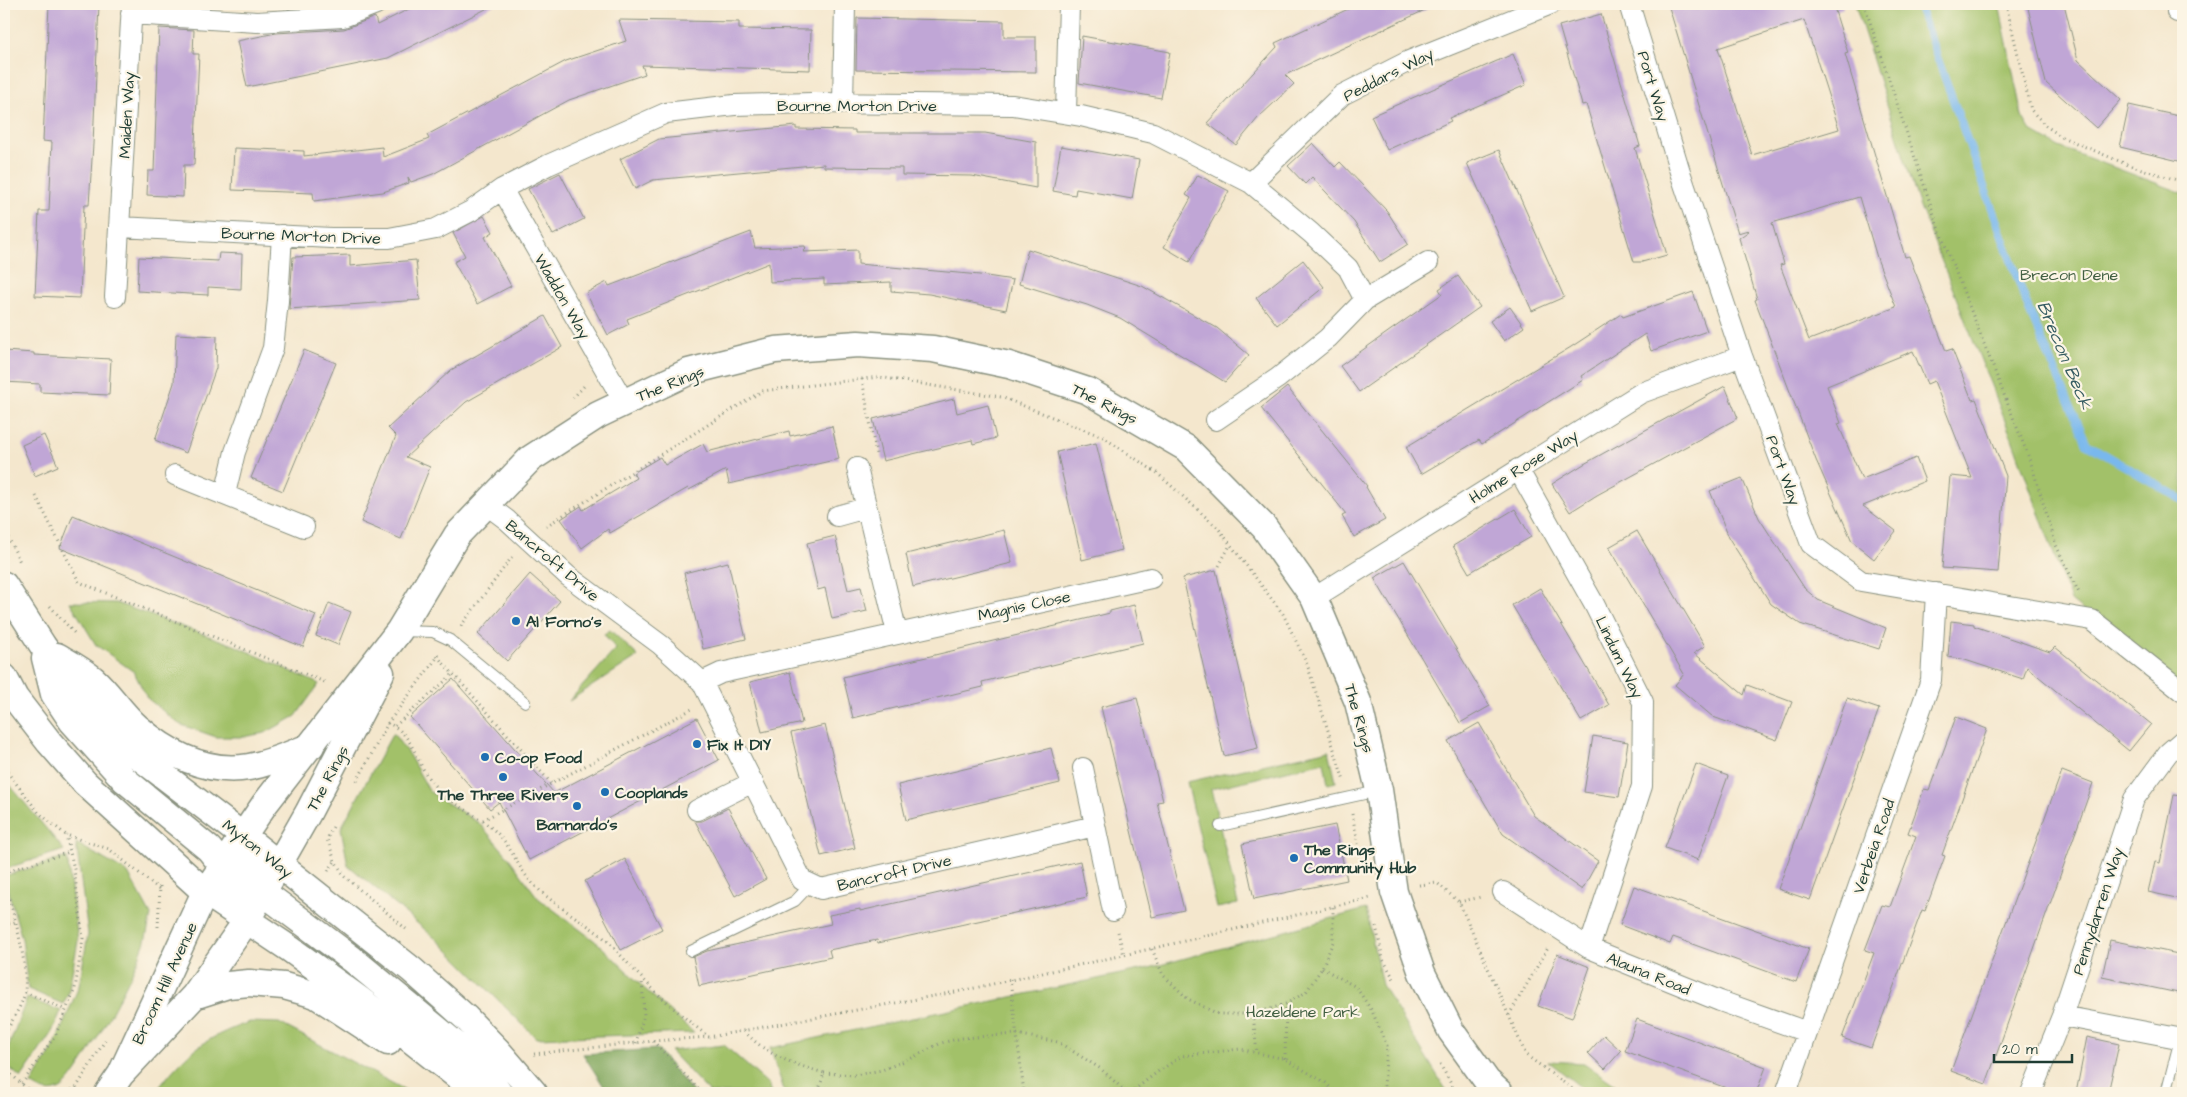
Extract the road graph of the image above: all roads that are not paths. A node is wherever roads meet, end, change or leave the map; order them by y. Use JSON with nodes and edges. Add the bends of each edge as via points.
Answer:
{"nodes":[{"id":1,"x":376,"y":4,"type":"edge"},
{"id":2,"x":845,"y":4,"type":"edge"},
{"id":3,"x":1069,"y":4,"type":"edge"},
{"id":4,"x":1551,"y":4,"type":"edge"},
{"id":5,"x":1629,"y":4,"type":"edge"},
{"id":6,"x":131,"y":9,"type":"edge"},
{"id":7,"x":844,"y":103,"type":"junction"},
{"id":8,"x":1066,"y":114,"type":"junction"},
{"id":9,"x":1250,"y":183,"type":"junction"},
{"id":10,"x":502,"y":189,"type":"junction"},
{"id":11,"x":120,"y":227,"type":"junction"},
{"id":12,"x":282,"y":235,"type":"junction"},
{"id":13,"x":1428,"y":262,"type":"dead end"},
{"id":14,"x":115,"y":297,"type":"dead end"},
{"id":15,"x":1365,"y":300,"type":"junction"},
{"id":16,"x":1742,"y":356,"type":"junction"},
{"id":17,"x":624,"y":402,"type":"junction"},
{"id":18,"x":1216,"y":420,"type":"dead end"},
{"id":19,"x":857,"y":468,"type":"road end"},
{"id":20,"x":1518,"y":469,"type":"junction"},
{"id":21,"x":175,"y":474,"type":"dead end"},
{"id":22,"x":225,"y":494,"type":"junction"},
{"id":23,"x":487,"y":505,"type":"junction"},
{"id":24,"x":866,"y":508,"type":"junction"},
{"id":25,"x":837,"y":516,"type":"dead end"},
{"id":26,"x":304,"y":527,"type":"dead end"},
{"id":27,"x":1151,"y":578,"type":"dead end"},
{"id":28,"x":4,"y":586,"type":"edge"},
{"id":29,"x":1936,"y":594,"type":"junction"},
{"id":30,"x":1314,"y":598,"type":"junction"},
{"id":31,"x":399,"y":631,"type":"junction"},
{"id":32,"x":897,"y":633,"type":"junction"},
{"id":33,"x":43,"y":646,"type":"junction"},
{"id":34,"x":4,"y":677,"type":"edge"},
{"id":35,"x":706,"y":690,"type":"junction"},
{"id":36,"x":2183,"y":692,"type":"edge"},
{"id":37,"x":526,"y":702,"type":"dead end"},
{"id":38,"x":2183,"y":740,"type":"edge"},
{"id":39,"x":312,"y":746,"type":"junction"},
{"id":40,"x":1083,"y":768,"type":"dead end"},
{"id":41,"x":753,"y":782,"type":"junction"},
{"id":42,"x":1379,"y":790,"type":"junction"},
{"id":43,"x":697,"y":810,"type":"dead end"},
{"id":44,"x":1095,"y":826,"type":"junction"},
{"id":45,"x":1220,"y":826,"type":"dead end"},
{"id":46,"x":244,"y":836,"type":"junction"},
{"id":47,"x":246,"y":879,"type":"junction"},
{"id":48,"x":811,"y":884,"type":"junction"},
{"id":49,"x":1503,"y":892,"type":"dead end"},
{"id":50,"x":1113,"y":910,"type":"dead end"},
{"id":51,"x":247,"y":920,"type":"junction"},
{"id":52,"x":1589,"y":948,"type":"junction"},
{"id":53,"x":691,"y":951,"type":"dead end"},
{"id":54,"x":194,"y":996,"type":"junction"},
{"id":55,"x":2062,"y":1016,"type":"junction"},
{"id":56,"x":1807,"y":1032,"type":"junction"},
{"id":57,"x":2182,"y":1039,"type":"edge"},
{"id":58,"x":444,"y":1066,"type":"junction"},
{"id":59,"x":114,"y":1084,"type":"edge"},
{"id":60,"x":1497,"y":1092,"type":"edge"},
{"id":61,"x":479,"y":1093,"type":"edge"},
{"id":62,"x":499,"y":1093,"type":"edge"},
{"id":63,"x":534,"y":1093,"type":"edge"},
{"id":64,"x":1786,"y":1093,"type":"edge"},
{"id":65,"x":2031,"y":1093,"type":"edge"},
{"id":66,"x":2166,"y":1093,"type":"edge"}],
"edges":[{"from":1,"to":6,"type":"street","via":[[343,16],[257,22]]},
{"from":2,"to":7,"type":"street"},
{"from":3,"to":8,"type":"street"},
{"from":4,"to":9,"type":"street","name":"Peddars Way","via":[[1409,61],[1342,94]]},
{"from":5,"to":16,"type":"street","name":"Port Way","via":[[1681,175]]},
{"from":6,"to":11,"type":"street","name":"Maiden Way"},
{"from":7,"to":8,"type":"street","name":"Bourne Morton Drive","via":[[1013,105]]},
{"from":7,"to":10,"type":"street","name":"Bourne Morton Drive","via":[[734,105],[666,114],[548,165]]},
{"from":8,"to":9,"type":"street","name":"Bourne Morton Drive","via":[[1153,133]]},
{"from":9,"to":15,"type":"street","name":"Bourne Morton Drive","via":[[1348,268]]},
{"from":10,"to":12,"type":"street","name":"Bourne Morton Drive","via":[[471,211],[436,229],[389,238]]},
{"from":10,"to":17,"type":"street","name":"Waddon Way"},
{"from":11,"to":12,"type":"street","name":"Bourne Morton Drive"},
{"from":11,"to":14,"type":"street","name":"Maiden Way"},
{"from":12,"to":22,"type":"street","via":[[273,348],[235,452]]},
{"from":13,"to":15,"type":"street"},
{"from":15,"to":18,"type":"street","via":[[1328,338],[1278,378]]},
{"from":16,"to":20,"type":"street","name":"Holme Rose Way","via":[[1641,393]]},
{"from":16,"to":29,"type":"street","name":"Port Way","via":[[1811,544],[1861,580]]},
{"from":17,"to":23,"type":"street","name":"The Rings","via":[[530,459]]},
{"from":17,"to":30,"type":"street","name":"The Rings","via":[[688,372],[775,350],[858,344],[933,349],[1009,365],[1088,391],[1186,448],[1264,527]]},
{"from":19,"to":24,"type":"street"},
{"from":20,"to":30,"type":"street","name":"Holme Rose Way"},
{"from":20,"to":52,"type":"street","name":"Lindum Way","via":[[1594,604],[1643,702],[1642,786]]},
{"from":21,"to":22,"type":"street"},
{"from":22,"to":26,"type":"street"},
{"from":23,"to":31,"type":"street","name":"The Rings","via":[[457,535]]},
{"from":23,"to":35,"type":"street","name":"Bancroft Drive","via":[[568,576],[661,645]]},
{"from":24,"to":25,"type":"street"},
{"from":24,"to":32,"type":"street"},
{"from":27,"to":32,"type":"street","name":"Magnis Close"},
{"from":28,"to":33,"type":"street","name":"Myton Way"},
{"from":29,"to":36,"type":"street","name":"Port Way","via":[[2092,620]]},
{"from":29,"to":56,"type":"street","name":"Verbeia Road","via":[[1931,680]]},
{"from":30,"to":42,"type":"street","name":"The Rings","via":[[1358,702]]},
{"from":31,"to":37,"type":"lane","via":[[433,632],[450,640]]},
{"from":31,"to":39,"type":"street","name":"The Rings"},
{"from":31,"to":47,"type":"street","name":"The Rings","via":[[308,813]]},
{"from":32,"to":35,"type":"street","name":"Magnis Close","via":[[721,673]]},
{"from":33,"to":39,"type":"street","via":[[92,679],[137,727],[173,754],[194,763],[224,768],[247,767]]},
{"from":33,"to":46,"type":"street","name":"Myton Way","via":[[91,708],[134,753]]},
{"from":33,"to":47,"type":"street","via":[[54,694],[72,721],[125,780]]},
{"from":34,"to":47,"type":"street","via":[[15,698],[85,783]]},
{"from":35,"to":41,"type":"street","name":"Bancroft Drive"},
{"from":38,"to":55,"type":"street","name":"Pennydarren Way","via":[[2168,753],[2134,799]]},
{"from":39,"to":46,"type":"street","name":"The Rings","via":[[264,805]]},
{"from":40,"to":44,"type":"street"},
{"from":41,"to":43,"type":"street"},
{"from":41,"to":48,"type":"street","name":"Bancroft Drive","via":[[802,880]]},
{"from":42,"to":45,"type":"lane"},
{"from":42,"to":60,"type":"street","name":"The Rings","via":[[1394,892],[1422,974],[1451,1031]]},
{"from":44,"to":48,"type":"street","name":"Bancroft Drive","via":[[821,889]]},
{"from":44,"to":50,"type":"street"},
{"from":46,"to":47,"type":"street"},
{"from":47,"to":51,"type":"street"},
{"from":47,"to":59,"type":"street","name":"Broom Hill Avenue","via":[[183,945]]},
{"from":47,"to":62,"type":"street","via":[[352,959],[477,1062]]},
{"from":47,"to":63,"type":"street","name":"Myton Way","via":[[309,889],[412,970],[466,1018]]},
{"from":48,"to":53,"type":"lane","via":[[795,901]]},
{"from":49,"to":52,"type":"street","name":"Alauna Road"},
{"from":51,"to":54,"type":"street","name":"Broom Hill Avenue"},
{"from":51,"to":58,"type":"street","via":[[359,999]]},
{"from":52,"to":56,"type":"street","name":"Alauna Road"},
{"from":54,"to":58,"type":"street","via":[[228,985],[249,983],[284,986],[316,994],[399,1050]]},
{"from":54,"to":59,"type":"street","name":"Broom Hill Avenue"},
{"from":55,"to":57,"type":"street"},
{"from":55,"to":65,"type":"street","name":"Pennydarren Way"},
{"from":56,"to":64,"type":"street","name":"Verbeia Road"},
{"from":57,"to":66,"type":"lane"},
{"from":58,"to":61,"type":"street"}]}
